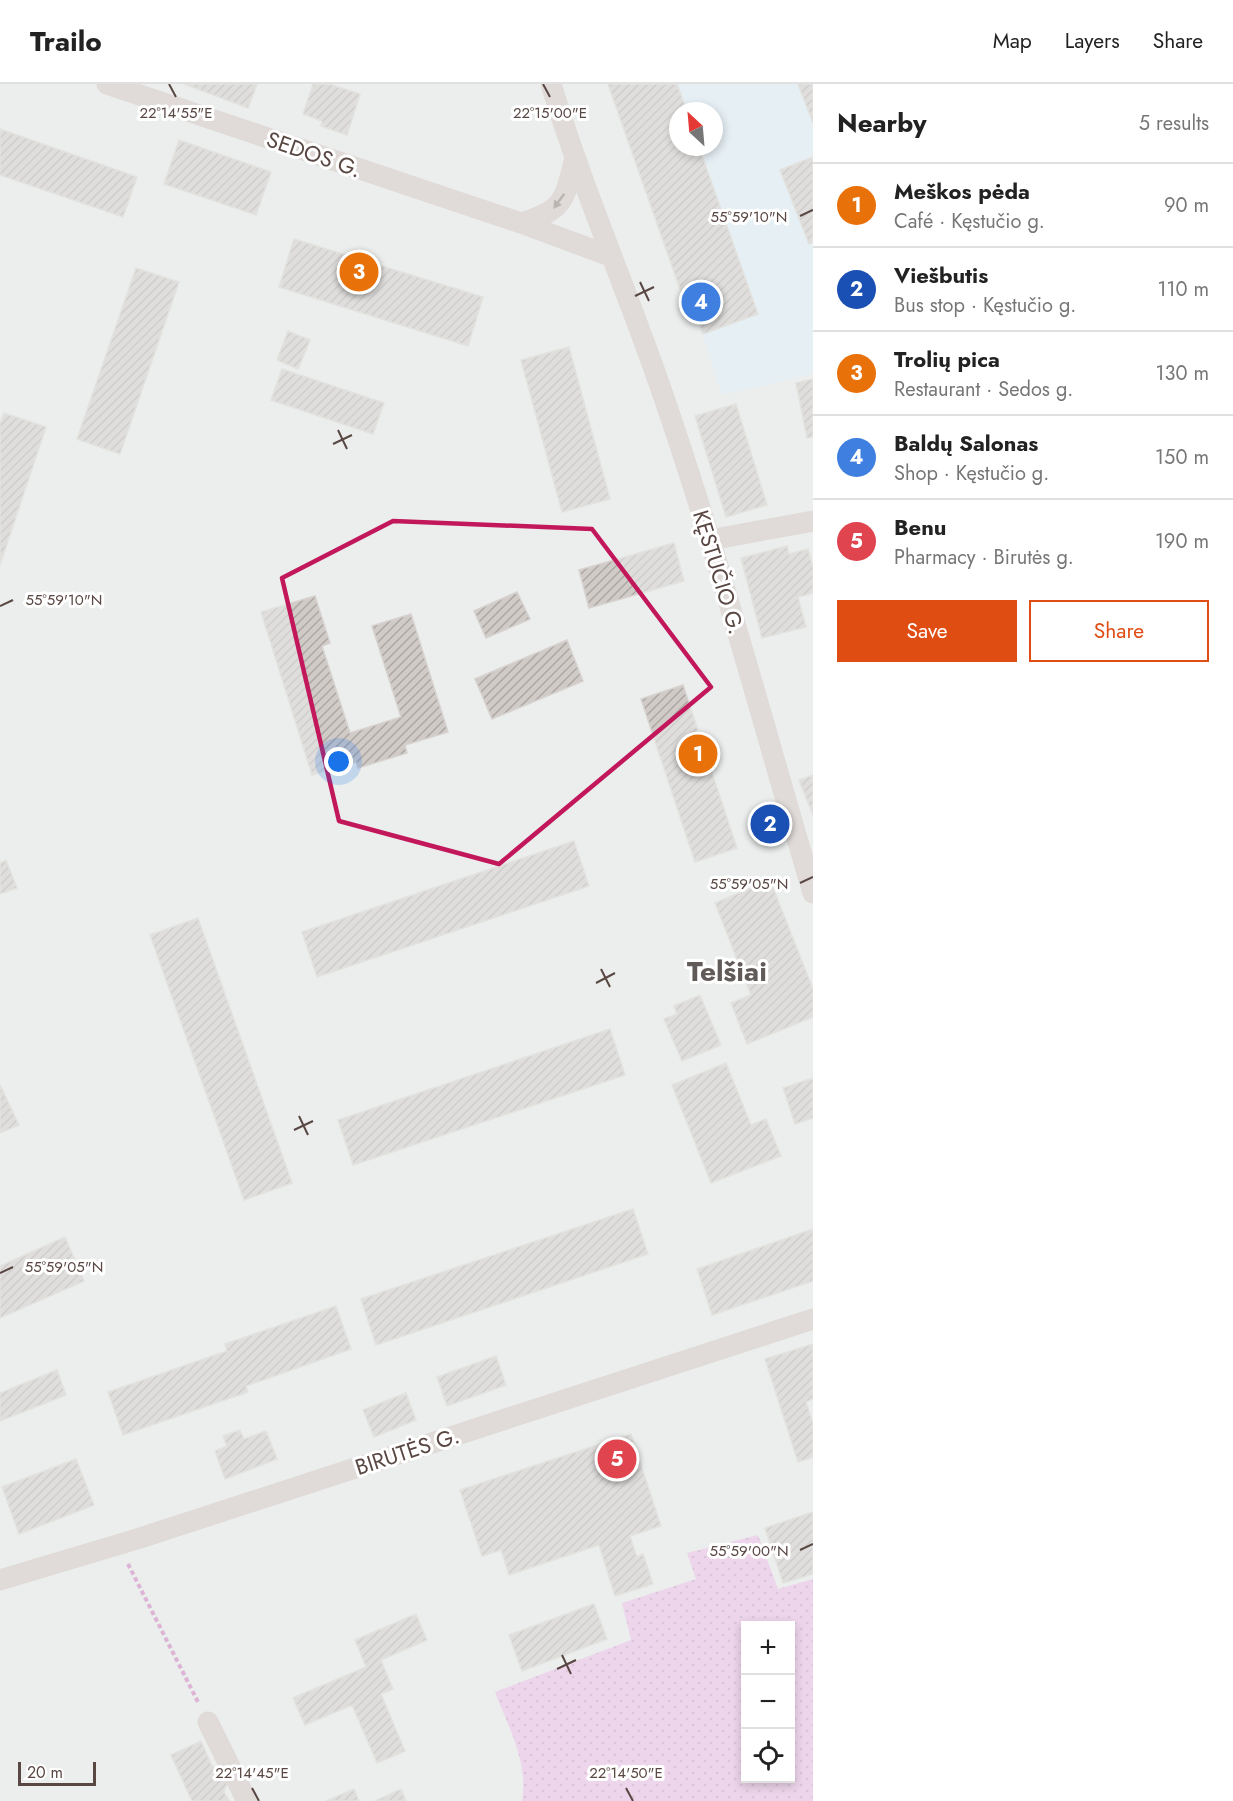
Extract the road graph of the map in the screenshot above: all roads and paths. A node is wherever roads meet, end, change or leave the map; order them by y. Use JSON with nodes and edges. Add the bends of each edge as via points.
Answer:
{"nodes":[{"id":1,"x":107,"y":84,"type":"edge"},
{"id":2,"x":551,"y":84,"type":"edge"},
{"id":3,"x":575,"y":158,"type":"junction"},
{"id":4,"x":521,"y":223,"type":"junction"},
{"id":5,"x":610,"y":256,"type":"junction"},
{"id":6,"x":813,"y":521,"type":"edge"},
{"id":7,"x":710,"y":540,"type":"junction"},
{"id":8,"x":813,"y":893,"type":"edge"},
{"id":9,"x":813,"y":1319,"type":"edge"},
{"id":10,"x":118,"y":1545,"type":"junction"},
{"id":11,"x":0,"y":1580,"type":"edge"},
{"id":12,"x":208,"y":1722,"type":"joint"},
{"id":13,"x":247,"y":1801,"type":"edge"}],
"edges":[{"from":1,"to":4,"type":"street","name":"SEDOS G."},
{"from":2,"to":3,"type":"street","name":"KĘSTUČIO G."},
{"from":3,"to":4,"type":"street","one_way":true,"via":[[560,204],[544,216]]},
{"from":3,"to":5,"type":"street","name":"KĘSTUČIO G."},
{"from":4,"to":5,"type":"street","name":"SEDOS G."},
{"from":5,"to":7,"type":"street","name":"KĘSTUČIO G.","via":[[660,386]]},
{"from":6,"to":7,"type":"street"},
{"from":7,"to":8,"type":"street","name":"KĘSTUČIO G."},
{"from":9,"to":10,"type":"street","name":"BIRUTĖS G."},
{"from":10,"to":11,"type":"street","name":"BIRUTĖS G."},
{"from":10,"to":12,"type":"path"},
{"from":12,"to":13,"type":"street"}]}
